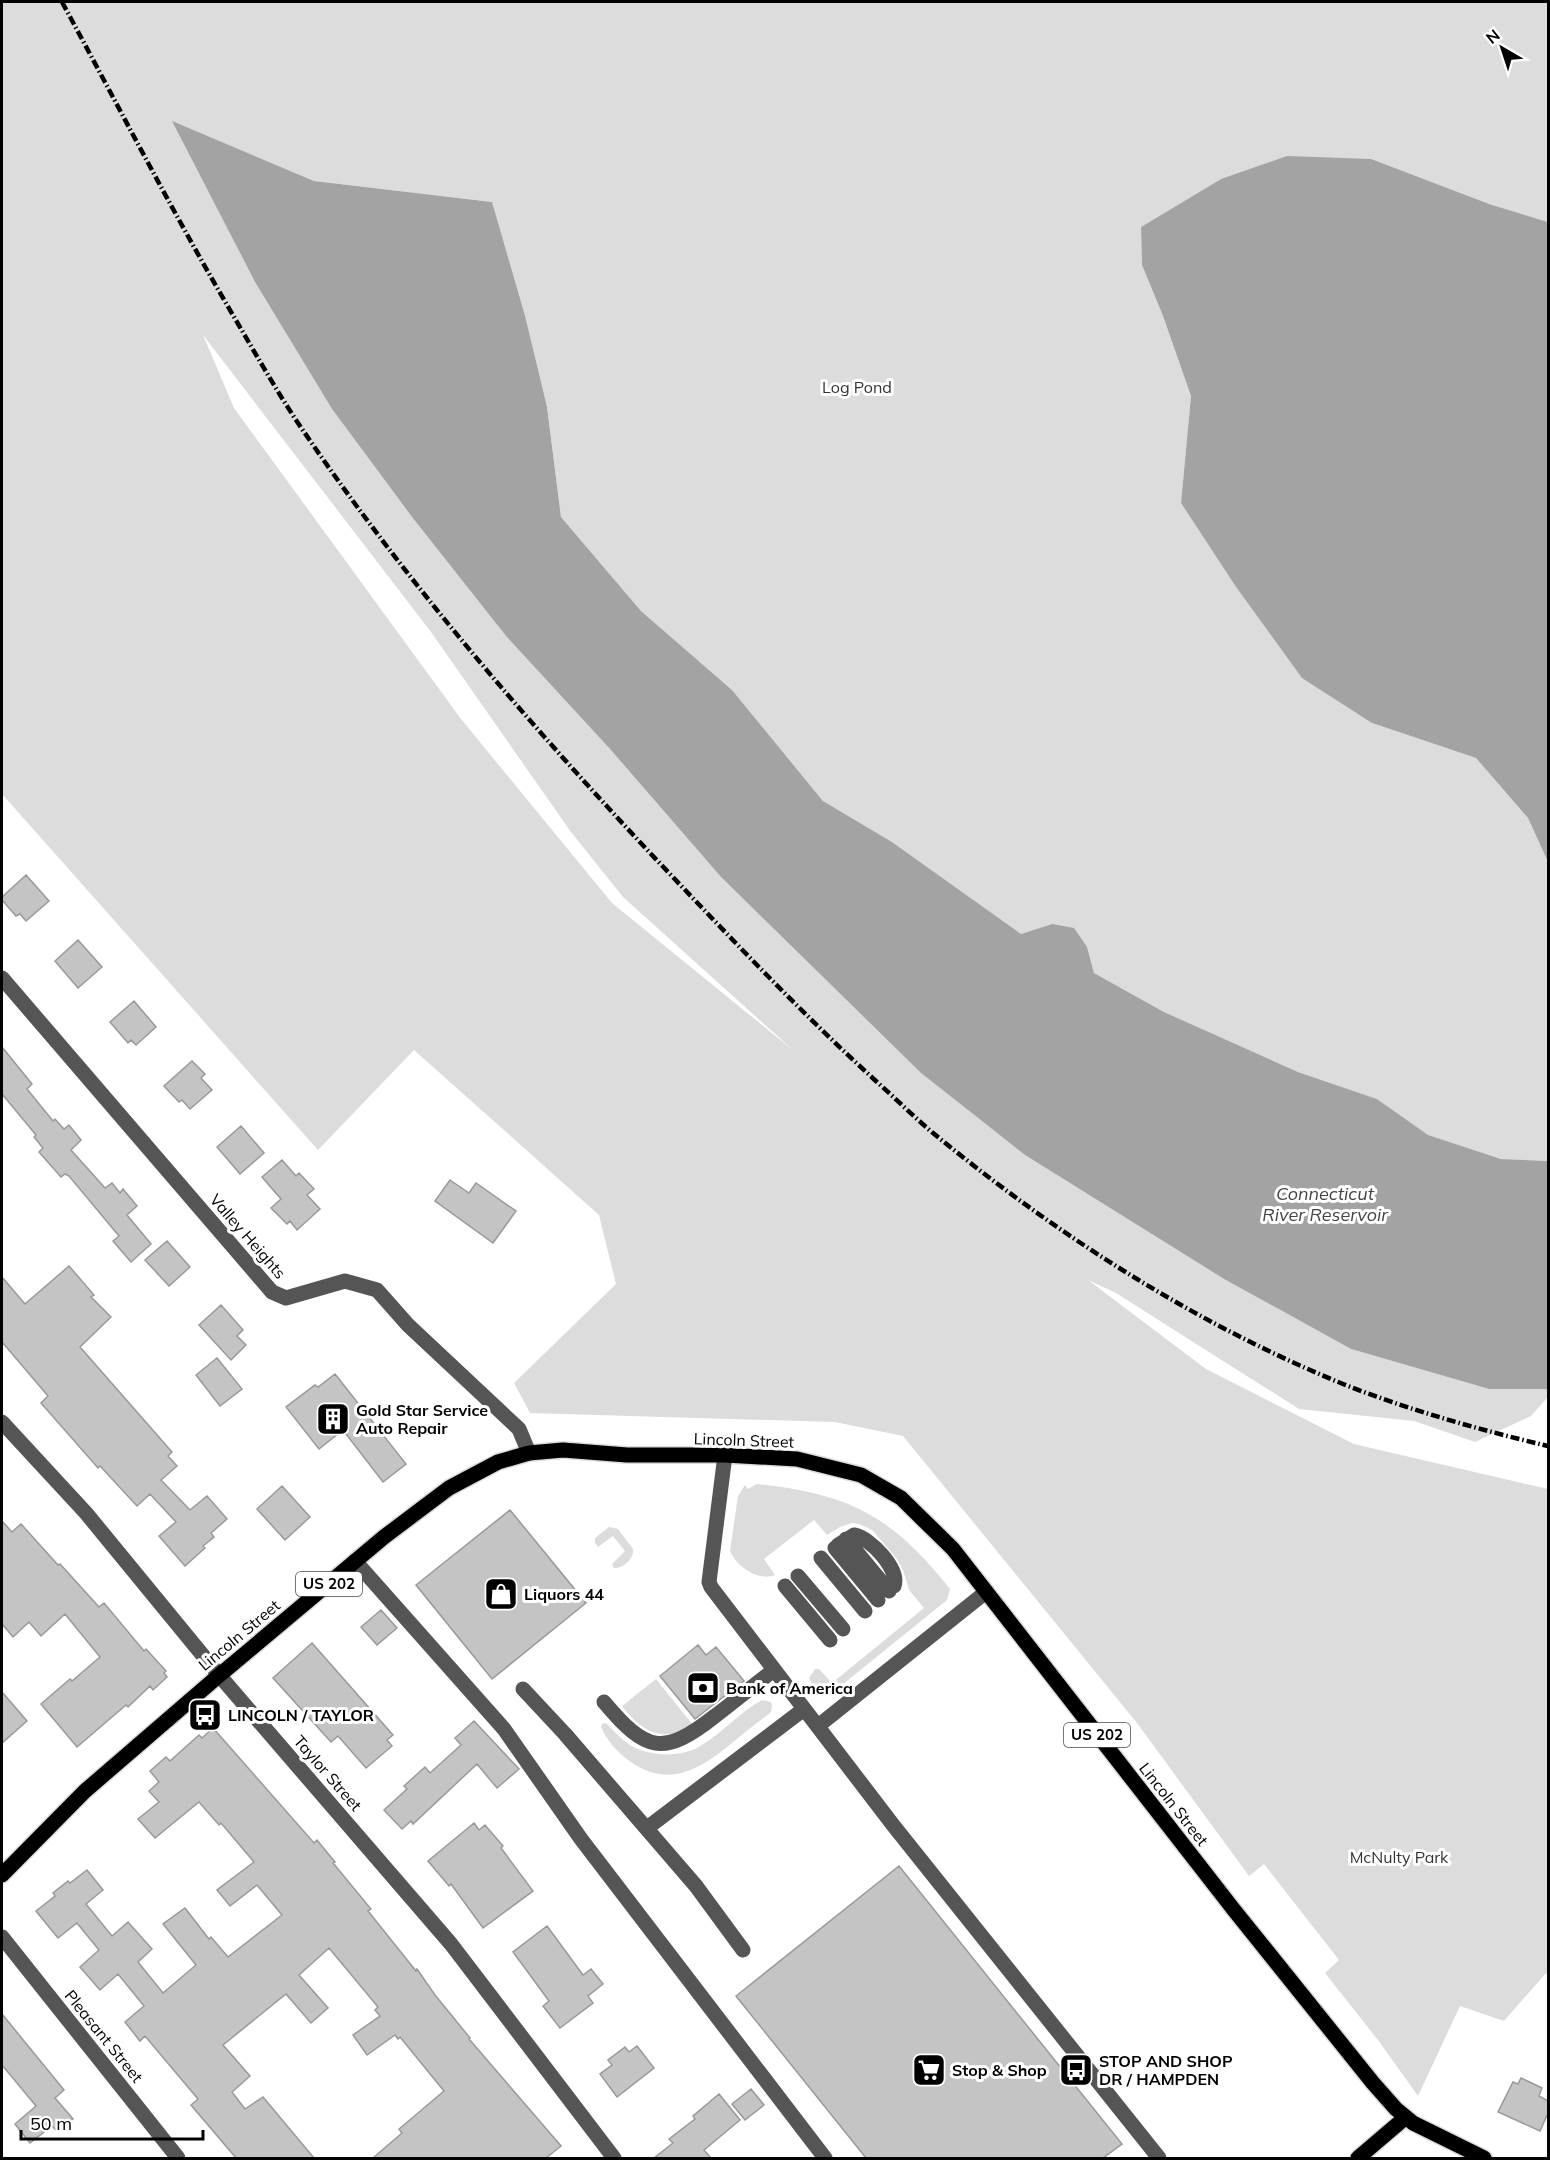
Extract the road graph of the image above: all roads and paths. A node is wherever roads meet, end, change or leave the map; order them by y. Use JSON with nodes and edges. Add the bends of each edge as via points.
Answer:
{"nodes":[{"id":1,"x":2,"y":978,"type":"edge"},
{"id":2,"x":2,"y":1422,"type":"edge"},
{"id":3,"x":530,"y":1453,"type":"junction"},
{"id":4,"x":725,"y":1455,"type":"junction"},
{"id":5,"x":821,"y":1558,"type":"dead end"},
{"id":6,"x":355,"y":1561,"type":"junction"},
{"id":7,"x":798,"y":1576,"type":"dead end"},
{"id":8,"x":785,"y":1586,"type":"dead end"},
{"id":9,"x":887,"y":1592,"type":"joint"},
{"id":10,"x":986,"y":1592,"type":"junction"},
{"id":11,"x":865,"y":1611,"type":"dead end"},
{"id":12,"x":843,"y":1629,"type":"dead end"},
{"id":13,"x":830,"y":1640,"type":"dead end"},
{"id":14,"x":777,"y":1674,"type":"junction"},
{"id":15,"x":219,"y":1675,"type":"junction"},
{"id":16,"x":523,"y":1689,"type":"dead end"},
{"id":17,"x":604,"y":1702,"type":"dead end"},
{"id":18,"x":804,"y":1709,"type":"junction"},
{"id":19,"x":818,"y":1726,"type":"junction"},
{"id":20,"x":647,"y":1828,"type":"junction"},
{"id":21,"x":2,"y":1875,"type":"edge"},
{"id":22,"x":2,"y":1937,"type":"edge"},
{"id":23,"x":743,"y":1950,"type":"dead end"},
{"id":24,"x":1406,"y":2117,"type":"junction"},
{"id":25,"x":178,"y":2158,"type":"edge"},
{"id":26,"x":614,"y":2158,"type":"edge"},
{"id":27,"x":825,"y":2158,"type":"edge"},
{"id":28,"x":1159,"y":2158,"type":"edge"},
{"id":29,"x":1358,"y":2158,"type":"edge"},
{"id":30,"x":1484,"y":2158,"type":"edge"}],
"edges":[{"from":1,"to":3,"type":"street","name":"Valley Heights","via":[[272,1292],[286,1298],[345,1281],[377,1290],[408,1325],[519,1429]]},
{"from":2,"to":15,"type":"street","name":"Taylor Street","via":[[86,1513]]},
{"from":3,"to":4,"type":"main road","name":"Lincoln Street","number":"US 202","via":[[563,1450],[627,1455]]},
{"from":3,"to":6,"type":"main road","name":"Lincoln Street","number":"US 202","via":[[498,1462],[449,1488]]},
{"from":4,"to":10,"type":"main road","name":"Lincoln Street","number":"US 202","via":[[797,1459],[861,1475],[901,1498],[952,1549]]},
{"from":4,"to":14,"type":"street","via":[[711,1587]]},
{"from":5,"to":11,"type":"street"},
{"from":6,"to":15,"type":"main road","name":"Lincoln Street","number":"US 202"},
{"from":6,"to":27,"type":"street","via":[[504,1729],[587,1848]]},
{"from":7,"to":12,"type":"street"},
{"from":8,"to":13,"type":"street"},
{"from":9,"to":9,"type":"street","via":[[896,1581],[894,1572],[870,1543],[854,1536],[840,1544]]},
{"from":10,"to":19,"type":"street"},
{"from":10,"to":24,"type":"main road","name":"Lincoln Street","number":"US 202","via":[[1358,2066]]},
{"from":14,"to":17,"type":"street","via":[[695,1732],[672,1743],[640,1737]]},
{"from":14,"to":18,"type":"street"},
{"from":15,"to":21,"type":"main road","name":"Lincoln Street","number":"US 202","via":[[85,1791]]},
{"from":15,"to":26,"type":"street","name":"Taylor Street","via":[[451,1944]]},
{"from":16,"to":20,"type":"street"},
{"from":18,"to":19,"type":"street"},
{"from":18,"to":20,"type":"street"},
{"from":19,"to":28,"type":"street","via":[[892,1825]]},
{"from":20,"to":23,"type":"street"},
{"from":22,"to":25,"type":"street","name":"Pleasant Street"},
{"from":24,"to":29,"type":"main road"},
{"from":24,"to":30,"type":"main road","number":"US 202"}]}
